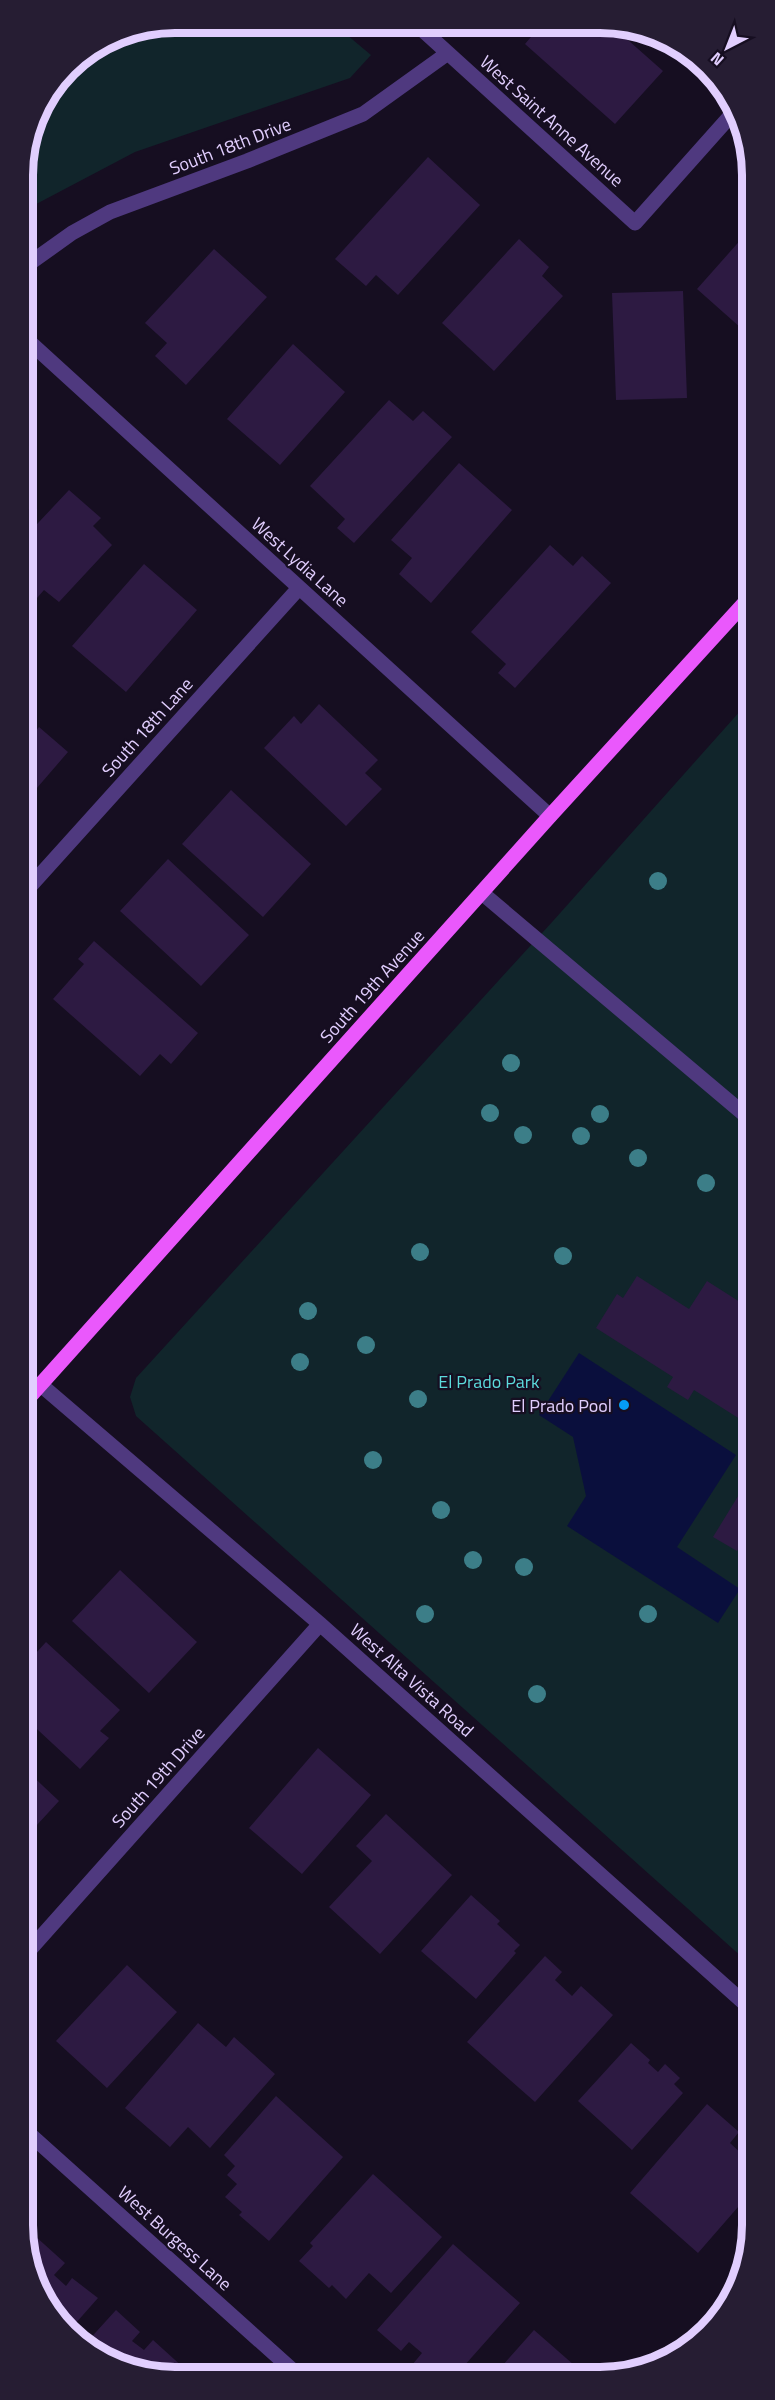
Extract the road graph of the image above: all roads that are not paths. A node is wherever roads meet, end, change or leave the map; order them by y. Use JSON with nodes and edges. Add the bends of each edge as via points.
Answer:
{"nodes":[{"id":1,"x":426,"y":33,"type":"edge"},
{"id":2,"x":448,"y":53,"type":"junction"},
{"id":3,"x":729,"y":117,"type":"edge"},
{"id":4,"x":33,"y":261,"type":"edge"},
{"id":5,"x":33,"y":345,"type":"edge"},
{"id":6,"x":300,"y":588,"type":"junction"},
{"id":7,"x":742,"y":606,"type":"edge"},
{"id":8,"x":550,"y":816,"type":"junction"},
{"id":9,"x":33,"y":883,"type":"edge"},
{"id":10,"x":482,"y":893,"type":"junction"},
{"id":11,"x":742,"y":1112,"type":"edge"},
{"id":12,"x":41,"y":1385,"type":"junction"},
{"id":13,"x":33,"y":1393,"type":"edge"},
{"id":14,"x":320,"y":1624,"type":"junction"},
{"id":15,"x":33,"y":1946,"type":"edge"},
{"id":16,"x":742,"y":2001,"type":"edge"},
{"id":17,"x":33,"y":2137,"type":"edge"},
{"id":18,"x":289,"y":2367,"type":"edge"}],
"edges":[{"from":1,"to":2,"type":"street","name":"West Saint Anne Avenue"},
{"from":2,"to":3,"type":"street","name":"West Saint Anne Avenue","via":[[635,223]]},
{"from":2,"to":4,"type":"street","name":"South 18th Drive","via":[[363,114],[110,212]]},
{"from":5,"to":6,"type":"street","name":"West Lydia Lane"},
{"from":6,"to":8,"type":"street","name":"West Lydia Lane"},
{"from":6,"to":9,"type":"street","name":"South 18th Lane"},
{"from":7,"to":8,"type":"main road","name":"South 19th Avenue"},
{"from":8,"to":10,"type":"main road","name":"South 19th Avenue"},
{"from":10,"to":11,"type":"street"},
{"from":10,"to":12,"type":"main road","name":"South 19th Avenue"},
{"from":12,"to":13,"type":"main road","name":"South 19th Avenue"},
{"from":12,"to":14,"type":"street","name":"West Alta Vista Road"},
{"from":14,"to":15,"type":"street","name":"South 19th Drive"},
{"from":14,"to":16,"type":"street","name":"West Alta Vista Road"},
{"from":17,"to":18,"type":"street","name":"West Burgess Lane"}]}
